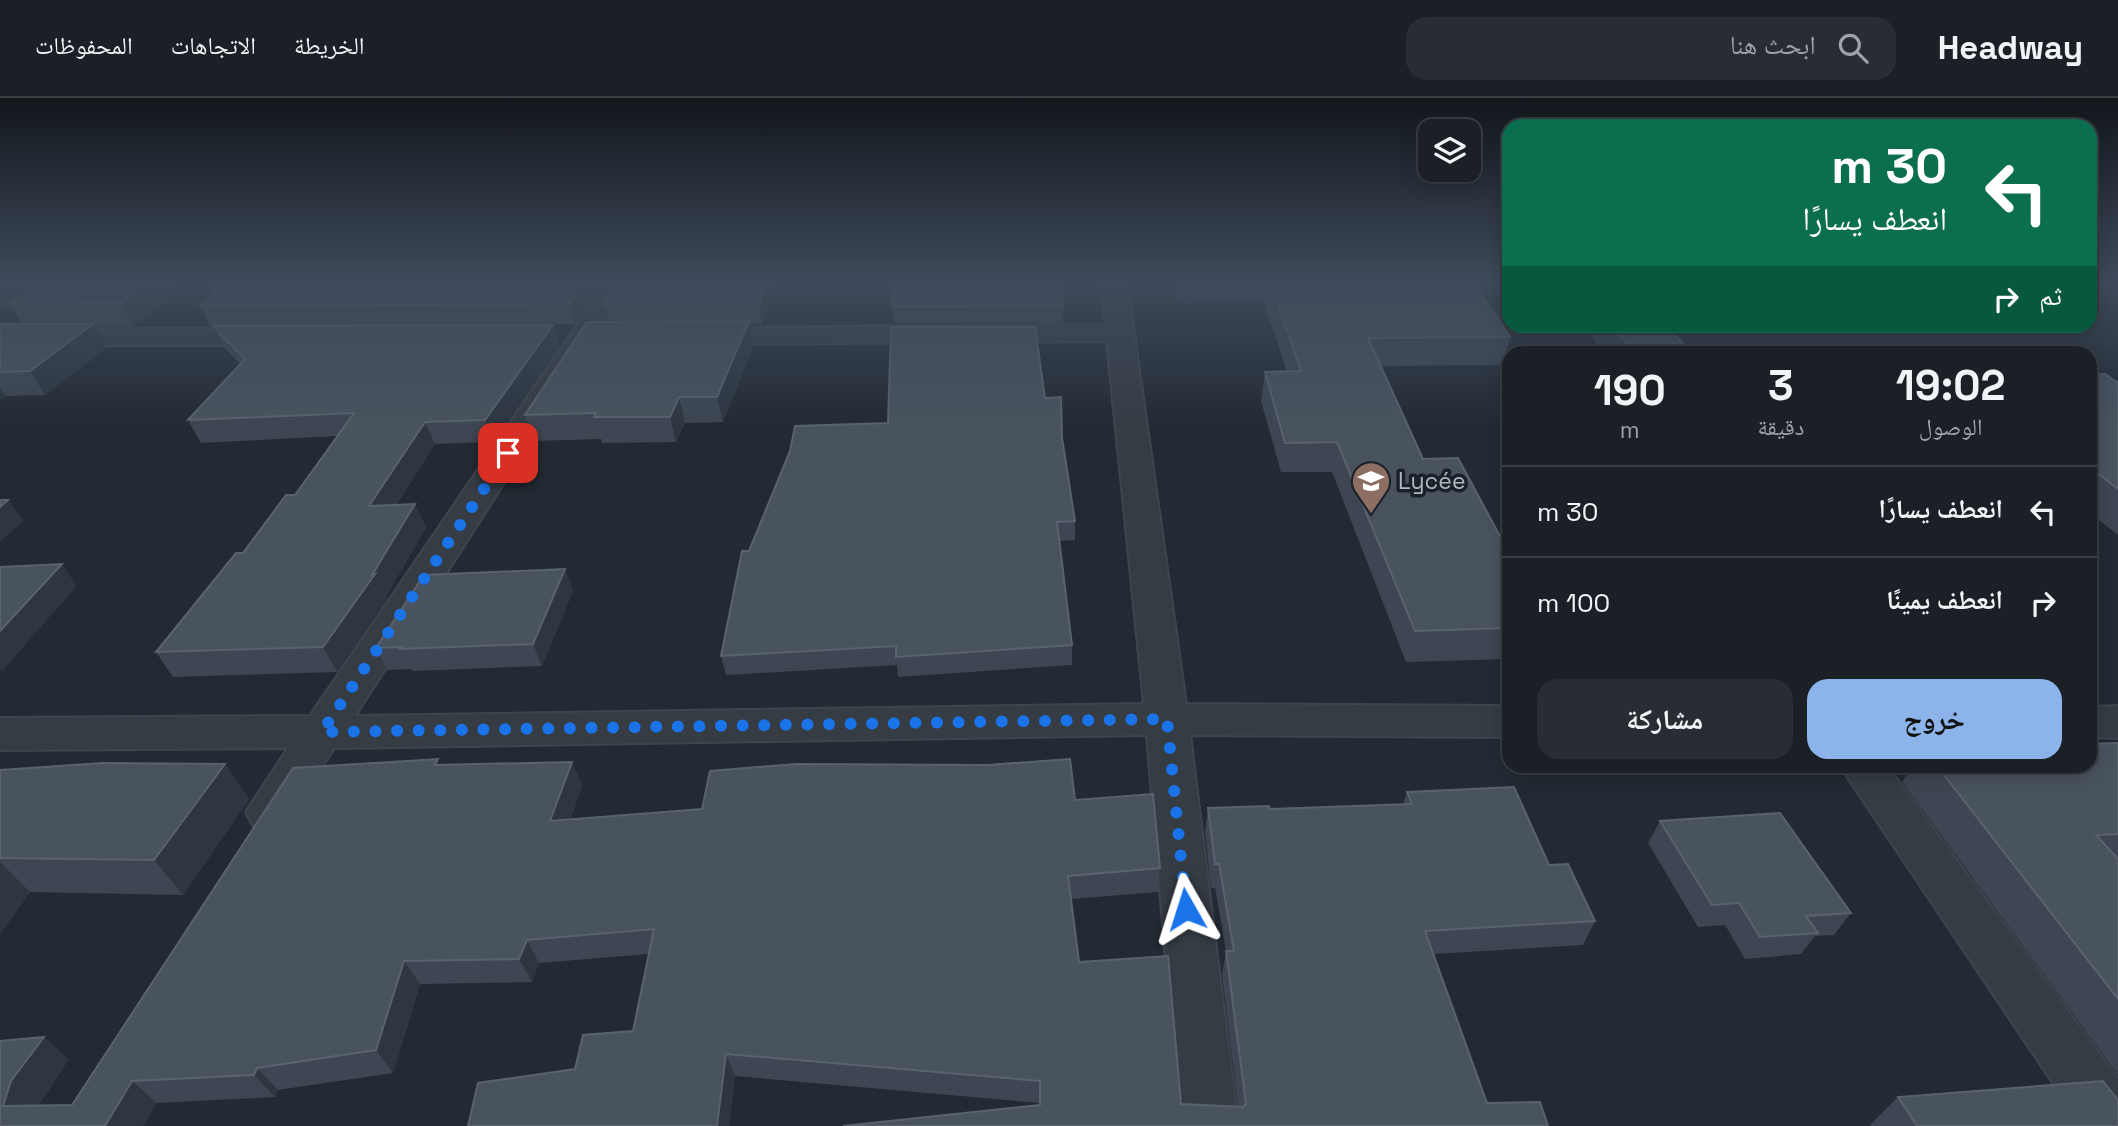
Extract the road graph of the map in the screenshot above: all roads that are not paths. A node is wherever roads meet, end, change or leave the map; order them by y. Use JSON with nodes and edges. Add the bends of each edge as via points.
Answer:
{"nodes":[{"id":1,"x":588,"y":332,"type":"edge"},
{"id":2,"x":1120,"y":333,"type":"joint"},
{"id":3,"x":0,"y":337,"type":"edge"},
{"id":4,"x":293,"y":337,"type":"edge"},
{"id":5,"x":668,"y":337,"type":"edge"},
{"id":6,"x":1167,"y":719,"type":"junction"},
{"id":7,"x":1502,"y":720,"type":"edge"},
{"id":8,"x":2097,"y":722,"type":"edge"},
{"id":9,"x":2118,"y":722,"type":"edge"},
{"id":10,"x":322,"y":732,"type":"junction"},
{"id":11,"x":0,"y":734,"type":"edge"},
{"id":12,"x":1867,"y":773,"type":"edge"},
{"id":13,"x":246,"y":848,"type":"edge"},
{"id":14,"x":1209,"y":1126,"type":"edge"},
{"id":15,"x":2117,"y":1126,"type":"edge"}],
"edges":[{"from":1,"to":10,"type":"street"},
{"from":2,"to":5,"type":"street"},
{"from":2,"to":6,"type":"street"},
{"from":3,"to":4,"type":"street"},
{"from":6,"to":7,"type":"street"},
{"from":6,"to":10,"type":"street"},
{"from":6,"to":14,"type":"street"},
{"from":8,"to":9,"type":"street"},
{"from":10,"to":11,"type":"street"},
{"from":10,"to":13,"type":"street"},
{"from":12,"to":15,"type":"street"}]}
